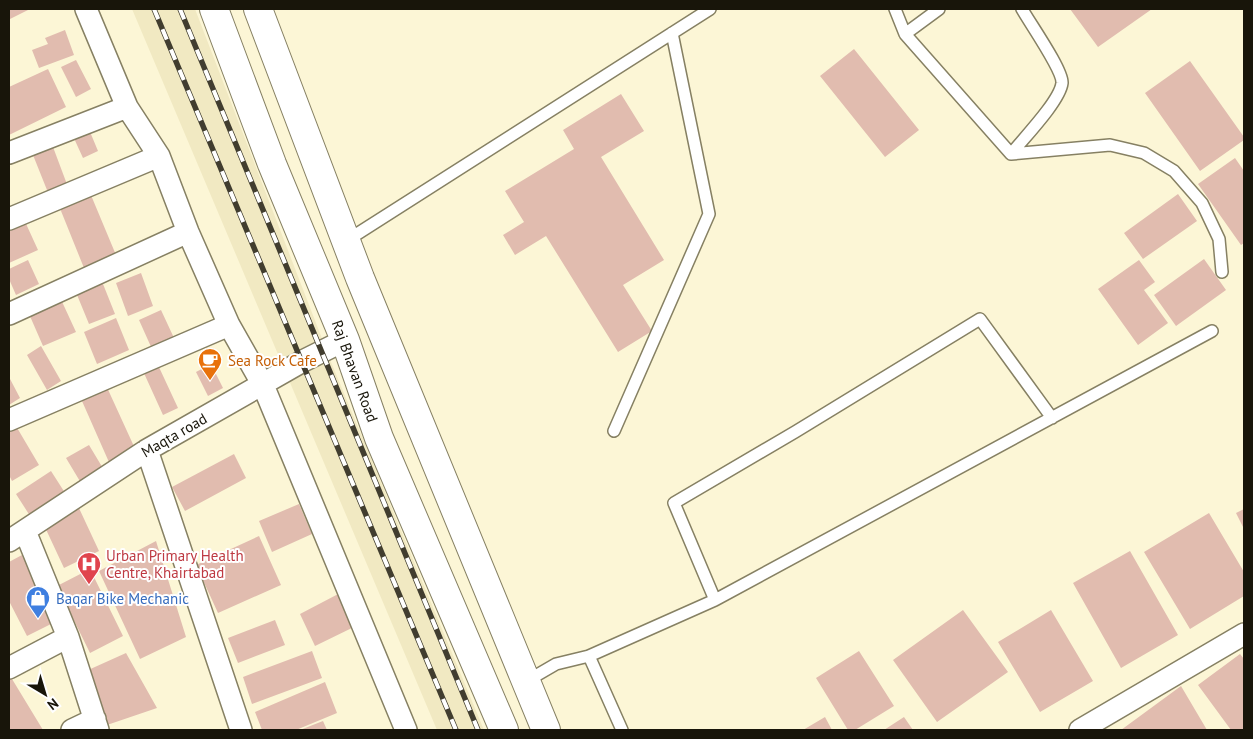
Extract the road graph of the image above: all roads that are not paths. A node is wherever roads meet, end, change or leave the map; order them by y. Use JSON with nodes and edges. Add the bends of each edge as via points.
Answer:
{"nodes":[{"id":1,"x":86,"y":9,"type":"edge"},
{"id":2,"x":214,"y":9,"type":"edge"},
{"id":3,"x":258,"y":9,"type":"edge"},
{"id":4,"x":710,"y":9,"type":"edge"},
{"id":5,"x":895,"y":9,"type":"edge"},
{"id":6,"x":939,"y":9,"type":"edge"},
{"id":7,"x":1022,"y":9,"type":"edge"},
{"id":8,"x":672,"y":33,"type":"junction"},
{"id":9,"x":905,"y":34,"type":"junction"},
{"id":10,"x":127,"y":107,"type":"junction"},
{"id":11,"x":9,"y":153,"type":"edge"},
{"id":12,"x":1011,"y":154,"type":"junction"},
{"id":13,"x":159,"y":156,"type":"junction"},
{"id":14,"x":9,"y":219,"type":"edge"},
{"id":15,"x":188,"y":232,"type":"junction"},
{"id":16,"x":346,"y":241,"type":"junction"},
{"id":17,"x":1222,"y":272,"type":"dead end"},
{"id":18,"x":9,"y":314,"type":"edge"},
{"id":19,"x":229,"y":325,"type":"junction"},
{"id":20,"x":1212,"y":331,"type":"dead end"},
{"id":21,"x":345,"y":340,"type":"junction"},
{"id":22,"x":263,"y":385,"type":"junction"},
{"id":23,"x":1052,"y":418,"type":"junction"},
{"id":24,"x":9,"y":420,"type":"edge"},
{"id":25,"x":614,"y":432,"type":"dead end"},
{"id":26,"x":147,"y":450,"type":"junction"},
{"id":27,"x":17,"y":536,"type":"edge"},
{"id":28,"x":715,"y":600,"type":"junction"},
{"id":29,"x":1244,"y":634,"type":"edge"},
{"id":30,"x":68,"y":638,"type":"junction"},
{"id":31,"x":589,"y":656,"type":"junction"},
{"id":32,"x":9,"y":668,"type":"edge"},
{"id":33,"x":525,"y":682,"type":"junction"},
{"id":34,"x":96,"y":725,"type":"edge"},
{"id":35,"x":72,"y":730,"type":"edge"},
{"id":36,"x":241,"y":730,"type":"edge"},
{"id":37,"x":406,"y":730,"type":"edge"},
{"id":38,"x":504,"y":730,"type":"edge"},
{"id":39,"x":546,"y":730,"type":"edge"},
{"id":40,"x":622,"y":730,"type":"edge"},
{"id":41,"x":1080,"y":730,"type":"edge"}],
"edges":[{"from":1,"to":10,"type":"street"},
{"from":2,"to":21,"type":"main road","name":"Raj Bhavan Road","via":[[272,164]]},
{"from":3,"to":16,"type":"main road"},
{"from":4,"to":8,"type":"lane"},
{"from":5,"to":9,"type":"lane"},
{"from":6,"to":9,"type":"lane"},
{"from":7,"to":12,"type":"lane","via":[[1059,70],[1062,82],[1054,102]]},
{"from":8,"to":16,"type":"lane"},
{"from":8,"to":25,"type":"lane","via":[[709,214]]},
{"from":9,"to":12,"type":"lane"},
{"from":10,"to":11,"type":"street"},
{"from":10,"to":13,"type":"street"},
{"from":12,"to":17,"type":"lane","via":[[1110,145],[1144,153],[1174,171],[1202,203],[1219,239]]},
{"from":13,"to":14,"type":"street"},
{"from":13,"to":15,"type":"street"},
{"from":15,"to":18,"type":"street"},
{"from":15,"to":19,"type":"street"},
{"from":16,"to":33,"type":"main road"},
{"from":19,"to":22,"type":"street"},
{"from":19,"to":24,"type":"street"},
{"from":20,"to":23,"type":"lane"},
{"from":21,"to":22,"type":"street","name":"Maqta road"},
{"from":21,"to":38,"type":"main road","name":"Raj Bhavan Road","via":[[379,438]]},
{"from":22,"to":26,"type":"street","name":"Maqta road"},
{"from":22,"to":37,"type":"street"},
{"from":23,"to":28,"type":"lane"},
{"from":23,"to":28,"type":"lane","via":[[980,319],[674,503]]},
{"from":26,"to":27,"type":"street","name":"Maqta road"},
{"from":26,"to":36,"type":"street"},
{"from":27,"to":30,"type":"street"},
{"from":28,"to":31,"type":"lane"},
{"from":29,"to":41,"type":"street"},
{"from":30,"to":32,"type":"street"},
{"from":30,"to":34,"type":"street"},
{"from":31,"to":33,"type":"lane","via":[[556,664]]},
{"from":31,"to":40,"type":"lane"},
{"from":33,"to":39,"type":"main road"},
{"from":34,"to":35,"type":"street"}]}
